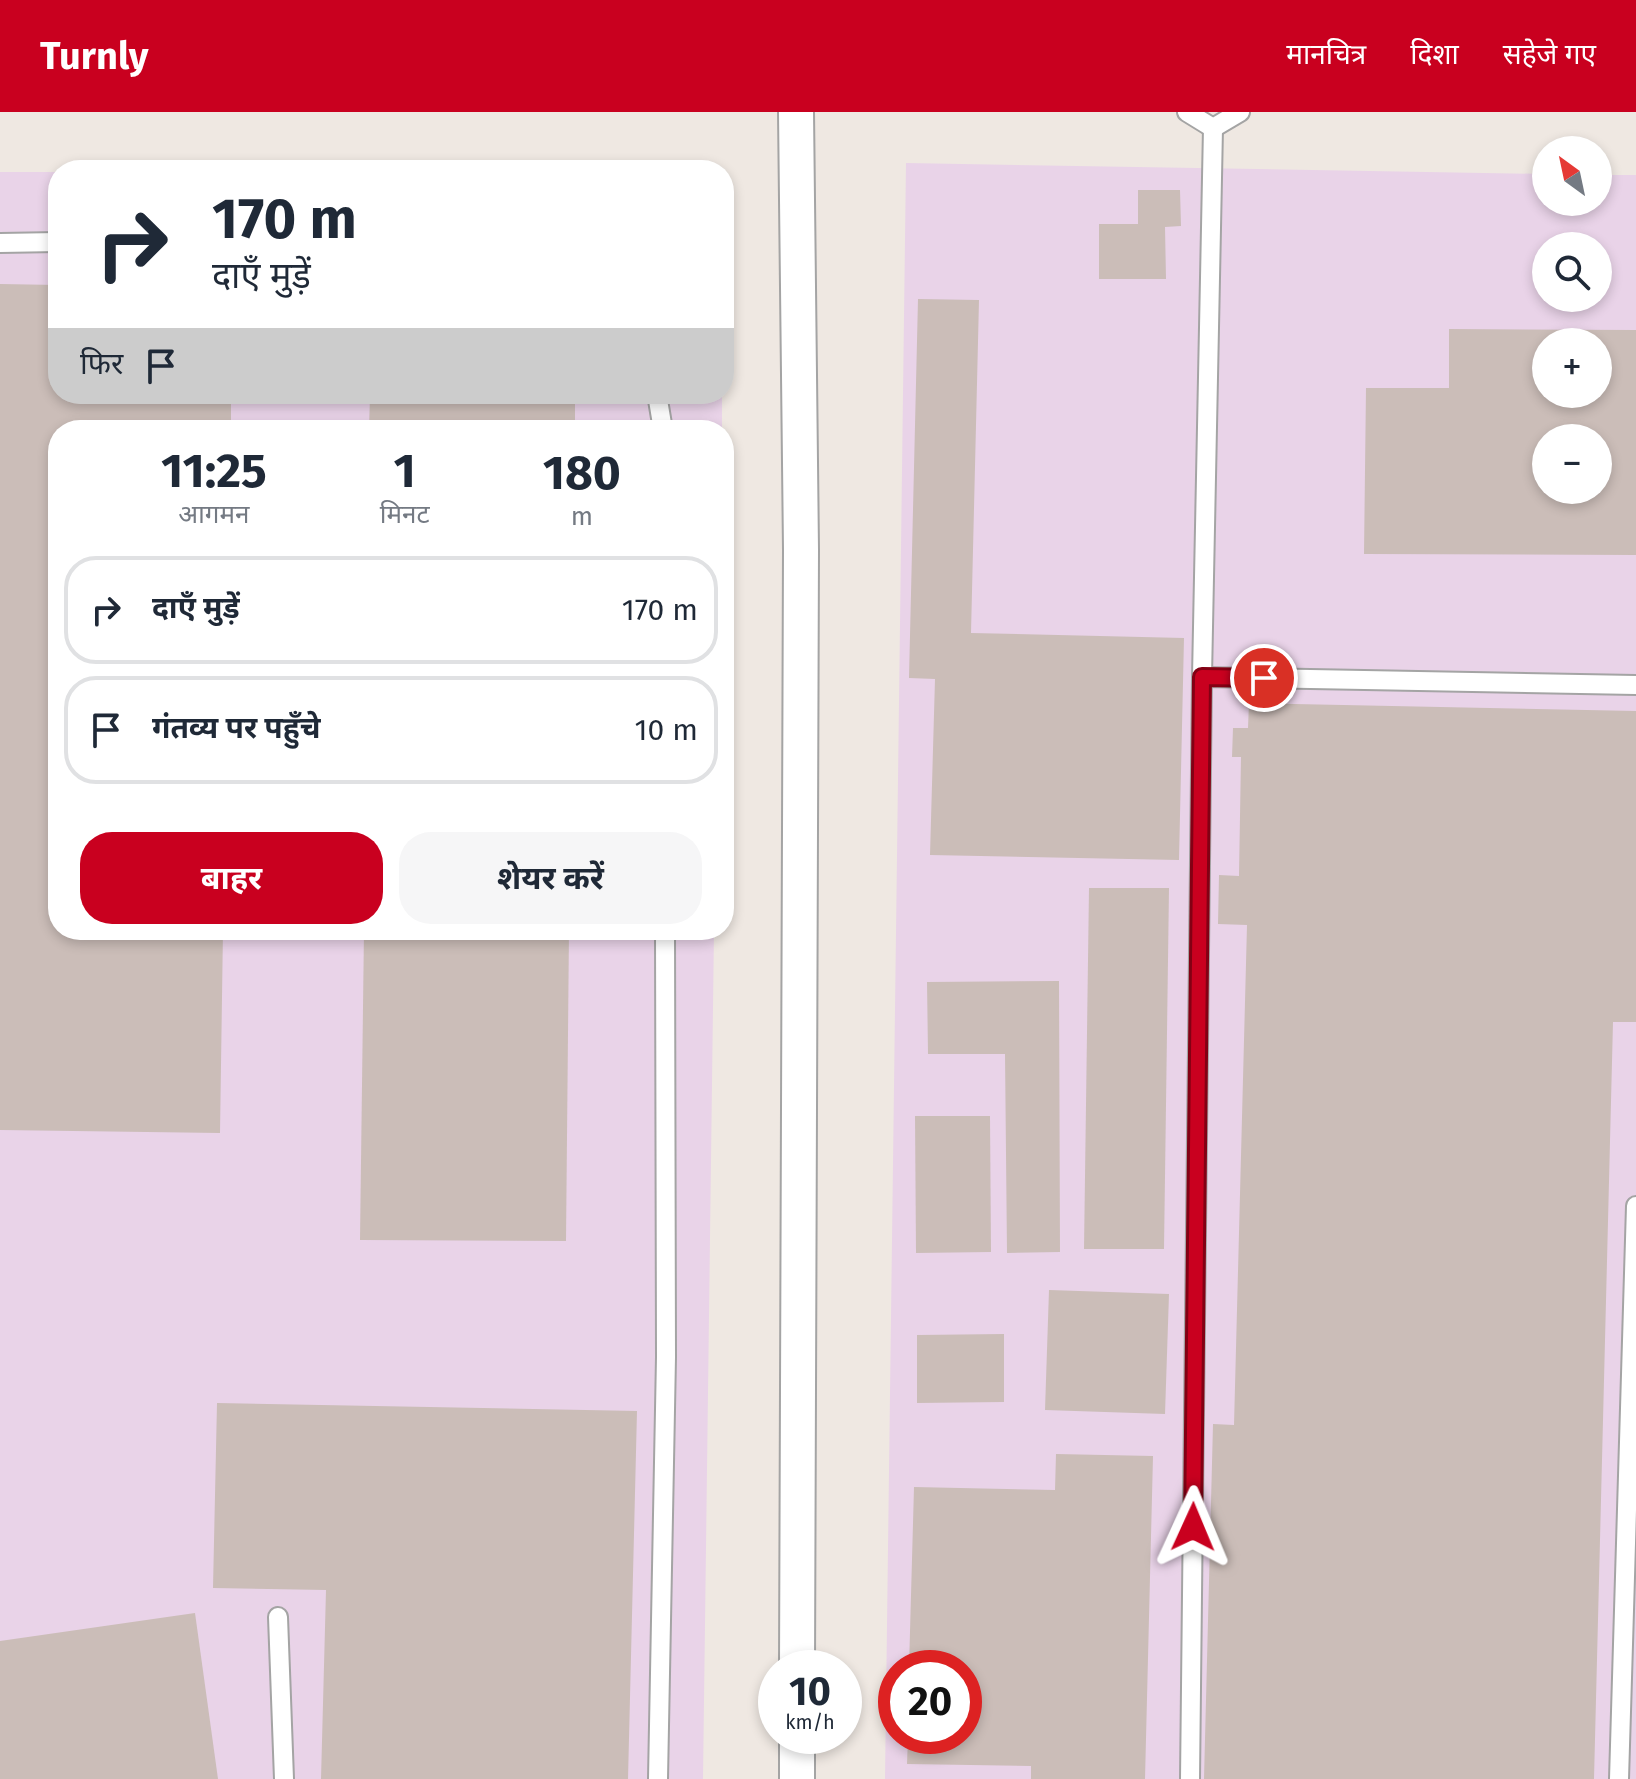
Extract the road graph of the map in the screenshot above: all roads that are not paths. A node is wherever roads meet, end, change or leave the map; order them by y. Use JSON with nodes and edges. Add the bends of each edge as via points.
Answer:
{"nodes":[{"id":1,"x":796,"y":112,"type":"edge"},
{"id":2,"x":1187,"y":112,"type":"edge"},
{"id":3,"x":1240,"y":112,"type":"edge"},
{"id":4,"x":1213,"y":128,"type":"junction"},
{"id":5,"x":48,"y":242,"type":"edge"},
{"id":6,"x":0,"y":243,"type":"edge"},
{"id":7,"x":1202,"y":677,"type":"junction"},
{"id":8,"x":1636,"y":685,"type":"edge"},
{"id":9,"x":665,"y":940,"type":"edge"},
{"id":10,"x":1636,"y":1206,"type":"edge"},
{"id":11,"x":1630,"y":1600,"type":"edge"},
{"id":12,"x":278,"y":1617,"type":"dead end"},
{"id":13,"x":797,"y":1650,"type":"edge"},
{"id":14,"x":797,"y":1754,"type":"edge"},
{"id":15,"x":284,"y":1779,"type":"edge"},
{"id":16,"x":658,"y":1779,"type":"edge"},
{"id":17,"x":797,"y":1779,"type":"edge"},
{"id":18,"x":1190,"y":1779,"type":"edge"},
{"id":19,"x":1619,"y":1779,"type":"edge"}],
"edges":[{"from":1,"to":13,"type":"street","via":[[801,550]]},
{"from":2,"to":4,"type":"lane"},
{"from":3,"to":4,"type":"lane"},
{"from":4,"to":7,"type":"lane"},
{"from":5,"to":6,"type":"lane"},
{"from":7,"to":8,"type":"lane"},
{"from":7,"to":18,"type":"lane"},
{"from":9,"to":16,"type":"lane","via":[[666,1357]]},
{"from":10,"to":11,"type":"lane"},
{"from":11,"to":19,"type":"lane"},
{"from":12,"to":15,"type":"lane"},
{"from":14,"to":17,"type":"street"}]}
